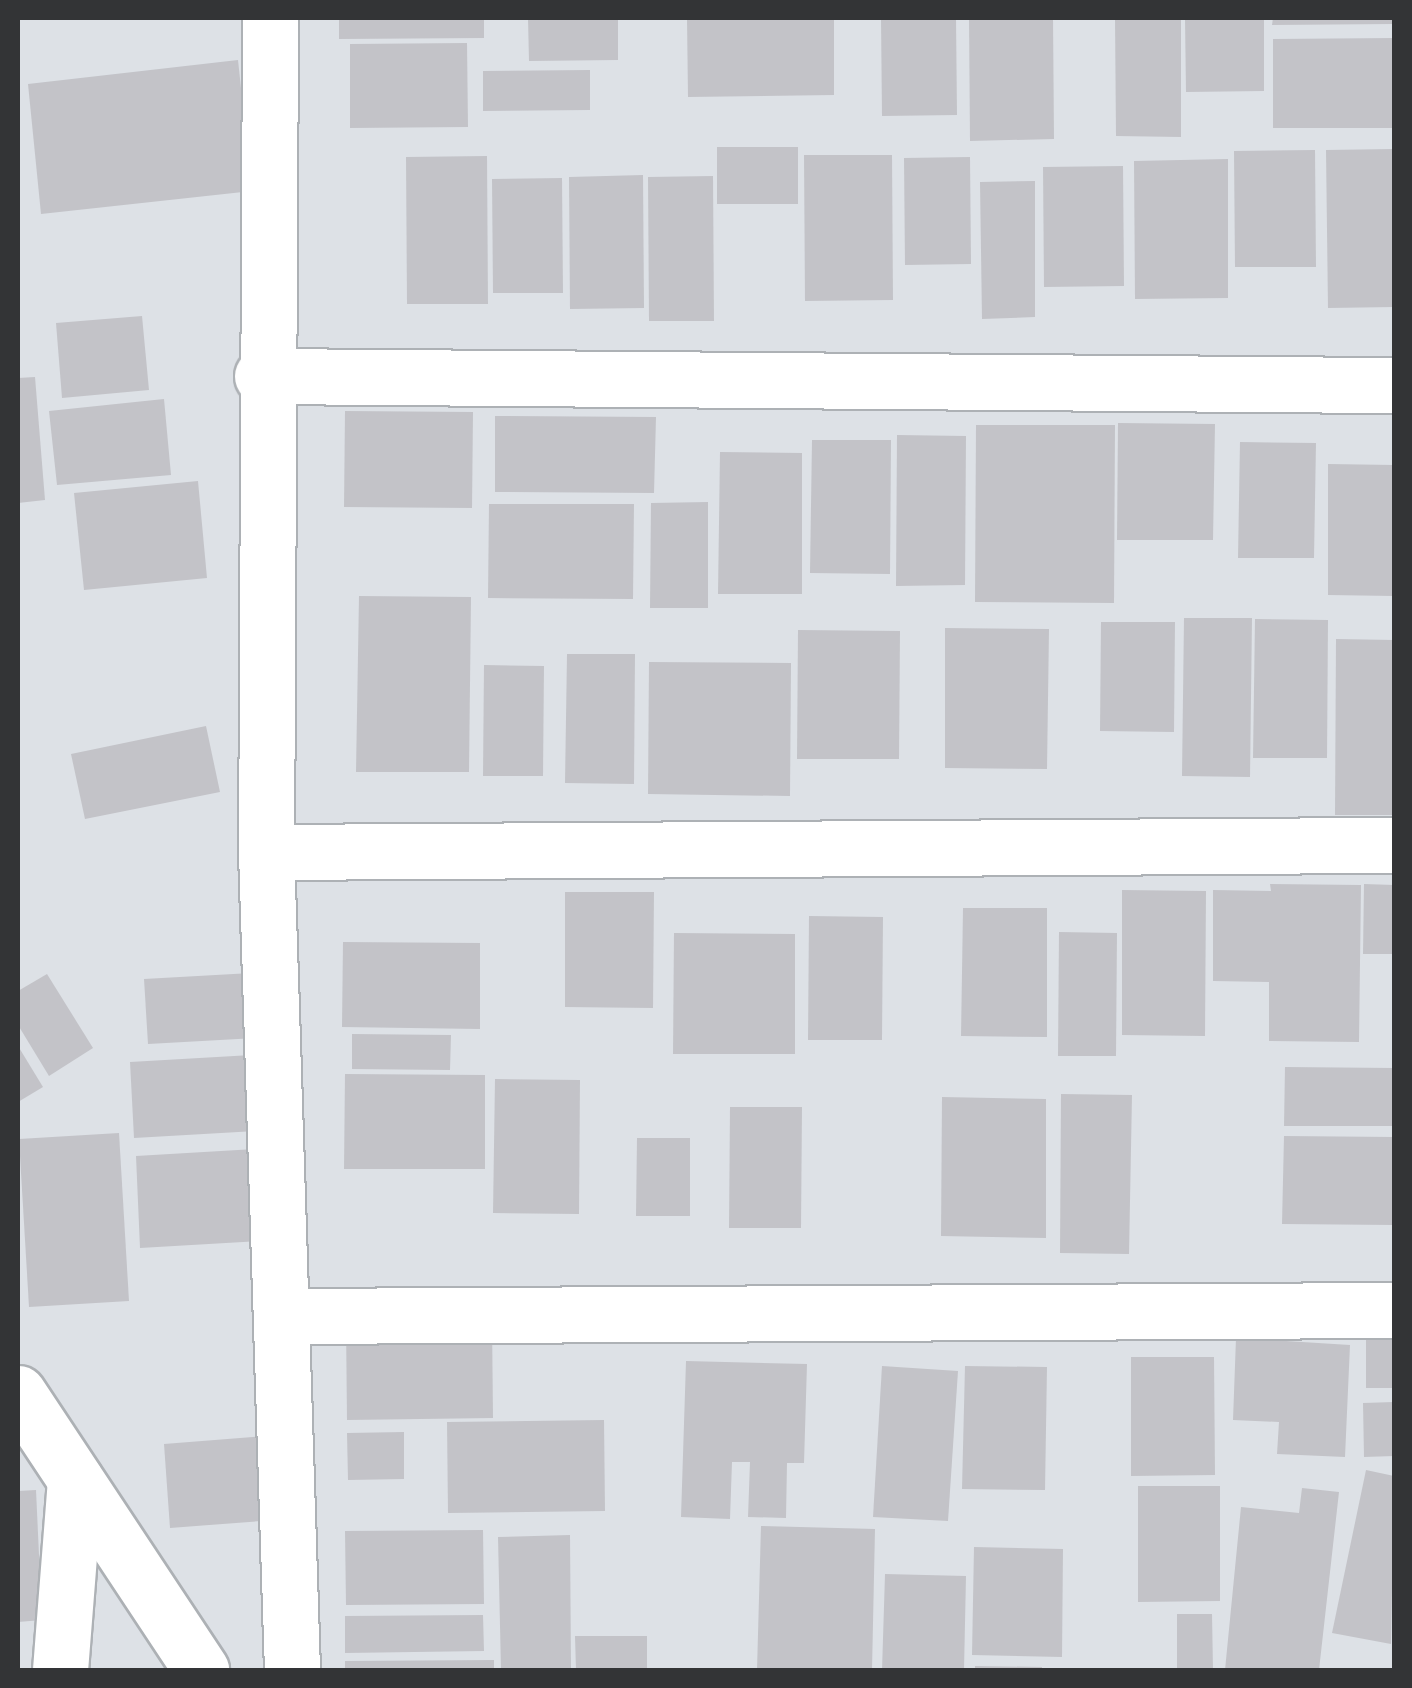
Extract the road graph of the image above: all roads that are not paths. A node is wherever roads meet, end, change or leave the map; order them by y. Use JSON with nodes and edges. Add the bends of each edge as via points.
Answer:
{"nodes":[{"id":1,"x":270,"y":18,"type":"edge"},
{"id":2,"x":262,"y":376,"type":"junction"},
{"id":3,"x":1394,"y":384,"type":"edge"},
{"id":4,"x":1394,"y":845,"type":"edge"},
{"id":5,"x":266,"y":852,"type":"junction"},
{"id":6,"x":1394,"y":1310,"type":"edge"},
{"id":7,"x":286,"y":1316,"type":"junction"},
{"id":8,"x":18,"y":1392,"type":"edge"},
{"id":9,"x":75,"y":1480,"type":"junction"},
{"id":10,"x":186,"y":1662,"type":"edge"},
{"id":11,"x":60,"y":1670,"type":"edge"},
{"id":12,"x":292,"y":1670,"type":"edge"}],
"edges":[{"from":1,"to":2,"type":"street"},
{"from":2,"to":3,"type":"street"},
{"from":2,"to":5,"type":"street"},
{"from":4,"to":5,"type":"street"},
{"from":5,"to":7,"type":"street"},
{"from":6,"to":7,"type":"street"},
{"from":7,"to":12,"type":"street"},
{"from":8,"to":9,"type":"street"},
{"from":9,"to":10,"type":"street"},
{"from":9,"to":11,"type":"street"}]}
